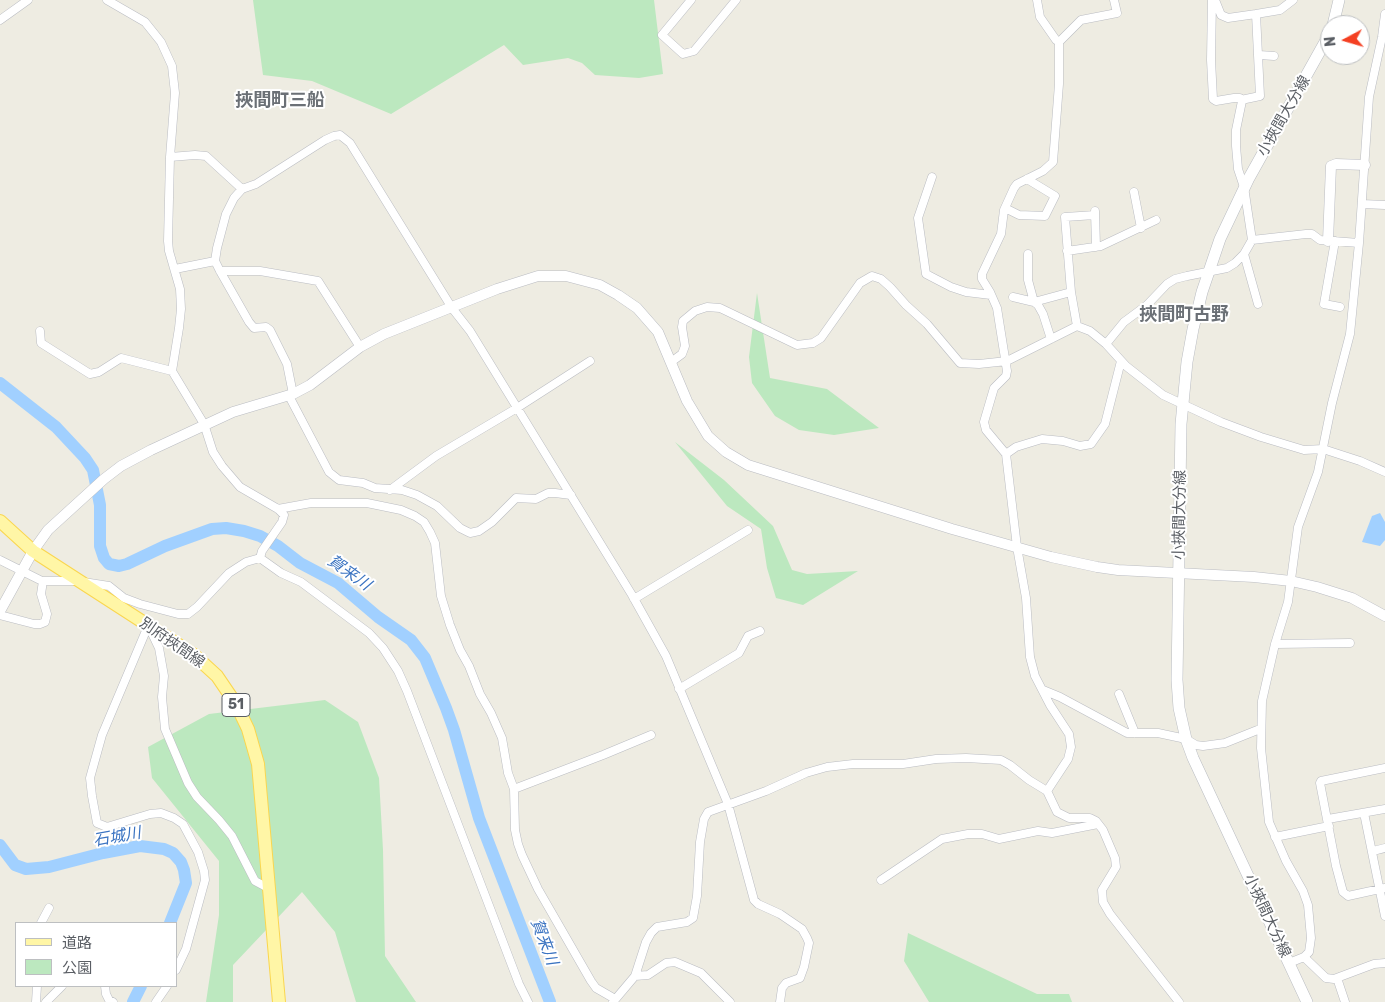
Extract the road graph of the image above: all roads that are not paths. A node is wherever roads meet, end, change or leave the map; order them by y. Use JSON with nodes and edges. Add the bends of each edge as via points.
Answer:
{"nodes":[{"id":1,"x":28,"y":0,"type":"edge"},
{"id":2,"x":107,"y":0,"type":"edge"},
{"id":3,"x":691,"y":0,"type":"edge"},
{"id":4,"x":736,"y":0,"type":"edge"},
{"id":5,"x":1037,"y":0,"type":"edge"},
{"id":6,"x":1114,"y":0,"type":"edge"},
{"id":7,"x":1214,"y":0,"type":"edge"},
{"id":8,"x":1293,"y":0,"type":"edge"},
{"id":9,"x":1339,"y":0,"type":"edge"},
{"id":10,"x":1256,"y":14,"type":"junction"},
{"id":11,"x":1385,"y":14,"type":"edge"},
{"id":12,"x":1335,"y":15,"type":"edge"},
{"id":13,"x":0,"y":20,"type":"edge"},
{"id":14,"x":1059,"y":42,"type":"junction"},
{"id":15,"x":1320,"y":51,"type":"edge"},
{"id":16,"x":1259,"y":56,"type":"junction"},
{"id":17,"x":1274,"y":56,"type":"dead end"},
{"id":18,"x":1241,"y":100,"type":"junction"},
{"id":19,"x":170,"y":157,"type":"junction"},
{"id":20,"x":1365,"y":165,"type":"junction"},
{"id":21,"x":932,"y":177,"type":"dead end"},
{"id":22,"x":1026,"y":179,"type":"junction"},
{"id":23,"x":1244,"y":187,"type":"junction"},
{"id":24,"x":242,"y":189,"type":"junction"},
{"id":25,"x":1134,"y":192,"type":"dead end"},
{"id":26,"x":1362,"y":204,"type":"junction"},
{"id":27,"x":1385,"y":205,"type":"edge"},
{"id":28,"x":1005,"y":208,"type":"junction"},
{"id":29,"x":1156,"y":220,"type":"dead end"},
{"id":30,"x":1141,"y":228,"type":"junction"},
{"id":31,"x":1252,"y":240,"type":"junction"},
{"id":32,"x":1331,"y":241,"type":"junction"},
{"id":33,"x":1359,"y":243,"type":"junction"},
{"id":34,"x":1096,"y":247,"type":"junction"},
{"id":35,"x":1067,"y":251,"type":"junction"},
{"id":36,"x":1028,"y":254,"type":"dead end"},
{"id":37,"x":1244,"y":254,"type":"junction"},
{"id":38,"x":215,"y":261,"type":"junction"},
{"id":39,"x":175,"y":269,"type":"junction"},
{"id":40,"x":220,"y":271,"type":"junction"},
{"id":41,"x":1208,"y":272,"type":"junction"},
{"id":42,"x":1071,"y":292,"type":"junction"},
{"id":43,"x":991,"y":295,"type":"junction"},
{"id":44,"x":1013,"y":297,"type":"dead end"},
{"id":45,"x":1034,"y":302,"type":"junction"},
{"id":46,"x":1258,"y":304,"type":"dead end"},
{"id":47,"x":1340,"y":307,"type":"dead end"},
{"id":48,"x":452,"y":308,"type":"junction"},
{"id":49,"x":1077,"y":326,"type":"junction"},
{"id":50,"x":40,"y":331,"type":"dead end"},
{"id":51,"x":1051,"y":339,"type":"junction"},
{"id":52,"x":1106,"y":344,"type":"junction"},
{"id":53,"x":360,"y":347,"type":"junction"},
{"id":54,"x":590,"y":361,"type":"dead end"},
{"id":55,"x":1007,"y":361,"type":"junction"},
{"id":56,"x":1121,"y":361,"type":"junction"},
{"id":57,"x":671,"y":362,"type":"junction"},
{"id":58,"x":172,"y":370,"type":"junction"},
{"id":59,"x":291,"y":395,"type":"junction"},
{"id":60,"x":1182,"y":404,"type":"junction"},
{"id":61,"x":518,"y":408,"type":"junction"},
{"id":62,"x":204,"y":424,"type":"junction"},
{"id":63,"x":1323,"y":449,"type":"junction"},
{"id":64,"x":1006,"y":454,"type":"junction"},
{"id":65,"x":1385,"y":472,"type":"edge"},
{"id":66,"x":390,"y":490,"type":"junction"},
{"id":67,"x":571,"y":495,"type":"junction"},
{"id":68,"x":278,"y":509,"type":"junction"},
{"id":69,"x":0,"y":520,"type":"edge"},
{"id":70,"x":748,"y":530,"type":"dead end"},
{"id":71,"x":1017,"y":547,"type":"junction"},
{"id":72,"x":33,"y":551,"type":"junction"},
{"id":73,"x":261,"y":554,"type":"junction"},
{"id":74,"x":0,"y":560,"type":"edge"},
{"id":75,"x":22,"y":571,"type":"junction"},
{"id":76,"x":1179,"y":573,"type":"junction"},
{"id":77,"x":43,"y":581,"type":"junction"},
{"id":78,"x":77,"y":581,"type":"junction"},
{"id":79,"x":1291,"y":581,"type":"junction"},
{"id":80,"x":634,"y":599,"type":"junction"},
{"id":81,"x":0,"y":611,"type":"edge"},
{"id":82,"x":0,"y":615,"type":"edge"},
{"id":83,"x":1385,"y":616,"type":"edge"},
{"id":84,"x":148,"y":626,"type":"junction"},
{"id":85,"x":760,"y":631,"type":"dead end"},
{"id":86,"x":1350,"y":643,"type":"dead end"},
{"id":87,"x":1275,"y":644,"type":"junction"},
{"id":88,"x":679,"y":689,"type":"junction"},
{"id":89,"x":1044,"y":690,"type":"junction"},
{"id":90,"x":1119,"y":694,"type":"dead end"},
{"id":91,"x":1260,"y":729,"type":"junction"},
{"id":92,"x":1135,"y":733,"type":"junction"},
{"id":93,"x":651,"y":735,"type":"dead end"},
{"id":94,"x":1186,"y":739,"type":"junction"},
{"id":95,"x":1385,"y":768,"type":"edge"},
{"id":96,"x":514,"y":789,"type":"junction"},
{"id":97,"x":1047,"y":791,"type":"junction"},
{"id":98,"x":728,"y":804,"type":"junction"},
{"id":99,"x":1385,"y":809,"type":"edge"},
{"id":100,"x":1364,"y":814,"type":"junction"},
{"id":101,"x":1329,"y":823,"type":"junction"},
{"id":102,"x":1098,"y":824,"type":"junction"},
{"id":103,"x":1275,"y":837,"type":"junction"},
{"id":104,"x":1385,"y":848,"type":"edge"},
{"id":105,"x":1373,"y":851,"type":"junction"},
{"id":106,"x":881,"y":880,"type":"dead end"},
{"id":107,"x":270,"y":889,"type":"junction"},
{"id":108,"x":1383,"y":889,"type":"edge"},
{"id":109,"x":49,"y":908,"type":"dead end"},
{"id":110,"x":1385,"y":916,"type":"edge"},
{"id":111,"x":42,"y":922,"type":"edge"},
{"id":112,"x":1304,"y":956,"type":"junction"},
{"id":113,"x":1385,"y":962,"type":"edge"},
{"id":114,"x":1289,"y":963,"type":"junction"},
{"id":115,"x":178,"y":966,"type":"edge"},
{"id":116,"x":635,"y":976,"type":"junction"},
{"id":117,"x":1337,"y":978,"type":"junction"},
{"id":118,"x":38,"y":987,"type":"edge"},
{"id":119,"x":61,"y":987,"type":"edge"},
{"id":120,"x":105,"y":987,"type":"edge"},
{"id":121,"x":166,"y":987,"type":"edge"},
{"id":122,"x":111,"y":1001,"type":"edge"},
{"id":123,"x":614,"y":1001,"type":"edge"},
{"id":124,"x":36,"y":1002,"type":"edge"},
{"id":125,"x":46,"y":1002,"type":"edge"},
{"id":126,"x":156,"y":1002,"type":"edge"},
{"id":127,"x":279,"y":1002,"type":"edge"},
{"id":128,"x":528,"y":1002,"type":"edge"},
{"id":129,"x":730,"y":1002,"type":"edge"},
{"id":130,"x":780,"y":1002,"type":"edge"},
{"id":131,"x":1178,"y":1002,"type":"edge"},
{"id":132,"x":1307,"y":1002,"type":"edge"},
{"id":133,"x":1345,"y":1002,"type":"edge"}],
"edges":[{"from":1,"to":13,"type":"street"},
{"from":2,"to":19,"type":"street","via":[[145,22],[161,42],[172,66],[175,93]]},
{"from":3,"to":4,"type":"street","via":[[662,35],[683,54],[694,51]]},
{"from":5,"to":14,"type":"street","via":[[1040,17]]},
{"from":6,"to":14,"type":"street","via":[[1117,13],[1080,20]]},
{"from":7,"to":10,"type":"street","via":[[1221,15],[1228,18]]},
{"from":7,"to":18,"type":"street","via":[[1213,99]]},
{"from":8,"to":10,"type":"street","via":[[1280,10]]},
{"from":9,"to":12,"type":"main road"},
{"from":10,"to":16,"type":"street"},
{"from":11,"to":20,"type":"street","via":[[1368,97]]},
{"from":14,"to":22,"type":"street","via":[[1060,84],[1053,162]]},
{"from":15,"to":23,"type":"main road","name":"小挾間大分線"},
{"from":16,"to":17,"type":"street"},
{"from":16,"to":18,"type":"street","via":[[1260,96]]},
{"from":18,"to":23,"type":"street","via":[[1236,146]]},
{"from":19,"to":24,"type":"street","via":[[206,156]]},
{"from":19,"to":39,"type":"street","via":[[168,241]]},
{"from":20,"to":26,"type":"street"},
{"from":20,"to":32,"type":"street","via":[[1331,166]]},
{"from":21,"to":43,"type":"street","via":[[918,218],[926,274],[950,287]]},
{"from":22,"to":28,"type":"street","via":[[1014,188]]},
{"from":22,"to":28,"type":"street","via":[[1055,196],[1045,216],[1019,215]]},
{"from":23,"to":31,"type":"street"},
{"from":23,"to":41,"type":"main road","name":"小挾間大分線"},
{"from":24,"to":38,"type":"street","via":[[226,214]]},
{"from":24,"to":48,"type":"street","via":[[256,184],[325,140],[340,135],[350,143]]},
{"from":25,"to":30,"type":"street"},
{"from":26,"to":27,"type":"street"},
{"from":26,"to":33,"type":"street"},
{"from":28,"to":43,"type":"street","via":[[1001,234],[982,274]]},
{"from":29,"to":30,"type":"street"},
{"from":30,"to":34,"type":"street"},
{"from":31,"to":32,"type":"street","via":[[1312,234],[1320,240]]},
{"from":31,"to":37,"type":"street"},
{"from":32,"to":33,"type":"street"},
{"from":32,"to":47,"type":"street","via":[[1324,304]]},
{"from":33,"to":63,"type":"street","via":[[1350,334]]},
{"from":34,"to":35,"type":"street"},
{"from":34,"to":35,"type":"street","via":[[1095,213],[1066,217]]},
{"from":35,"to":42,"type":"street"},
{"from":36,"to":45,"type":"street","via":[[1028,280]]},
{"from":37,"to":41,"type":"street","via":[[1227,268]]},
{"from":37,"to":46,"type":"street"},
{"from":38,"to":39,"type":"street"},
{"from":38,"to":40,"type":"street"},
{"from":39,"to":58,"type":"street","via":[[181,309]]},
{"from":40,"to":53,"type":"street","via":[[260,271],[318,281]]},
{"from":40,"to":59,"type":"street","via":[[254,328],[270,330],[287,364]]},
{"from":41,"to":52,"type":"street","via":[[1175,279],[1167,284],[1124,322]]},
{"from":41,"to":60,"type":"main road","name":"小挾間大分線","via":[[1193,329]]},
{"from":42,"to":45,"type":"street"},
{"from":42,"to":49,"type":"street"},
{"from":43,"to":55,"type":"street","via":[[997,308]]},
{"from":44,"to":45,"type":"street"},
{"from":45,"to":51,"type":"street"},
{"from":48,"to":53,"type":"street","via":[[384,334]]},
{"from":48,"to":57,"type":"street","via":[[538,276],[584,280],[612,291],[637,308],[658,332]]},
{"from":48,"to":61,"type":"street"},
{"from":49,"to":51,"type":"street"},
{"from":49,"to":52,"type":"street","via":[[1090,331]]},
{"from":50,"to":58,"type":"street","via":[[42,343],[90,374],[100,372],[121,358]]},
{"from":51,"to":55,"type":"street"},
{"from":52,"to":56,"type":"street"},
{"from":53,"to":59,"type":"street","via":[[310,385]]},
{"from":54,"to":61,"type":"street"},
{"from":55,"to":57,"type":"street","via":[[960,363],[890,286],[881,278],[872,276],[860,283],[821,338],[813,343],[796,345],[720,308],[707,307],[695,311],[683,321],[685,346],[682,354]]},
{"from":55,"to":64,"type":"street","via":[[1006,376],[994,388],[984,422],[986,430]]},
{"from":56,"to":60,"type":"street","via":[[1156,390]]},
{"from":56,"to":64,"type":"street","via":[[1105,424],[1090,444],[1080,446],[1042,439],[1016,447]]},
{"from":57,"to":71,"type":"street","via":[[687,401],[708,436],[748,465]]},
{"from":58,"to":62,"type":"street"},
{"from":59,"to":62,"type":"street"},
{"from":59,"to":66,"type":"street","via":[[329,472],[339,480],[363,482]]},
{"from":60,"to":63,"type":"street","via":[[1261,437],[1304,450]]},
{"from":60,"to":76,"type":"main road","name":"小挾間大分線"},
{"from":61,"to":66,"type":"street","via":[[436,456]]},
{"from":61,"to":67,"type":"street"},
{"from":62,"to":68,"type":"street","via":[[213,452],[240,488]]},
{"from":62,"to":72,"type":"street","via":[[121,466],[55,522]]},
{"from":63,"to":65,"type":"street"},
{"from":63,"to":79,"type":"street","via":[[1298,527]]},
{"from":64,"to":71,"type":"street"},
{"from":66,"to":67,"type":"street","via":[[402,490],[437,506],[470,533],[492,522],[516,498],[536,499],[548,493]]},
{"from":67,"to":80,"type":"street"},
{"from":68,"to":73,"type":"street","via":[[284,515],[282,522]]},
{"from":68,"to":96,"type":"street","via":[[310,503],[367,502],[402,510],[424,522],[434,543],[441,596],[450,625],[497,724]]},
{"from":69,"to":72,"type":"main road","name":"別府挾間線","number":"51"},
{"from":70,"to":80,"type":"street"},
{"from":71,"to":76,"type":"street","via":[[1097,567]]},
{"from":71,"to":89,"type":"street","via":[[1026,598],[1030,656],[1035,676]]},
{"from":72,"to":75,"type":"street"},
{"from":72,"to":78,"type":"main road","name":"別府挾間線","number":"51"},
{"from":73,"to":78,"type":"street","via":[[229,572],[188,614],[140,604],[124,598],[109,586]]},
{"from":73,"to":128,"type":"street","via":[[281,573],[301,582],[369,633],[384,648],[398,671]]},
{"from":74,"to":75,"type":"street"},
{"from":75,"to":77,"type":"street"},
{"from":75,"to":81,"type":"street"},
{"from":76,"to":79,"type":"street"},
{"from":76,"to":94,"type":"main road","name":"小挾間大分線","via":[[1178,693]]},
{"from":77,"to":78,"type":"street"},
{"from":77,"to":82,"type":"street","via":[[46,622],[34,624]]},
{"from":78,"to":84,"type":"main road","name":"別府挾間線","number":"51"},
{"from":79,"to":83,"type":"street","via":[[1352,598]]},
{"from":79,"to":87,"type":"street"},
{"from":80,"to":88,"type":"street","via":[[666,656]]},
{"from":84,"to":107,"type":"street","via":[[159,648],[164,676],[165,729],[188,783],[232,836],[255,881]]},
{"from":84,"to":107,"type":"main road","name":"別府挾間線","number":"51","via":[[194,655],[217,676],[248,729],[258,764]]},
{"from":84,"to":115,"type":"street","via":[[102,734],[90,778],[97,823],[107,827],[161,813],[183,824],[198,852],[205,880]]},
{"from":85,"to":88,"type":"street","via":[[748,636],[739,652],[729,660]]},
{"from":86,"to":87,"type":"street"},
{"from":87,"to":91,"type":"street","via":[[1262,701]]},
{"from":88,"to":98,"type":"street"},
{"from":89,"to":92,"type":"street","via":[[1127,733]]},
{"from":89,"to":97,"type":"street","via":[[1068,734],[1071,747],[1068,758]]},
{"from":90,"to":92,"type":"street"},
{"from":91,"to":94,"type":"street","via":[[1225,743],[1203,746]]},
{"from":91,"to":103,"type":"street","via":[[1268,822]]},
{"from":92,"to":94,"type":"street","via":[[1158,733]]},
{"from":93,"to":96,"type":"street"},
{"from":94,"to":114,"type":"main road","name":"小挾間大分線"},
{"from":95,"to":101,"type":"street","via":[[1321,781]]},
{"from":96,"to":123,"type":"street","via":[[518,844],[538,889],[591,981]]},
{"from":97,"to":98,"type":"street","via":[[1001,760],[936,759],[827,767]]},
{"from":97,"to":102,"type":"street","via":[[1057,812],[1069,818],[1090,818]]},
{"from":98,"to":116,"type":"street","via":[[708,812],[704,820],[693,918],[657,927],[651,933]]},
{"from":98,"to":130,"type":"street","via":[[754,900],[802,929],[809,943],[808,957],[800,978],[786,983]]},
{"from":99,"to":100,"type":"street"},
{"from":100,"to":101,"type":"street"},
{"from":100,"to":105,"type":"street"},
{"from":101,"to":103,"type":"street"},
{"from":101,"to":108,"type":"street","via":[[1343,892],[1348,896]]},
{"from":102,"to":106,"type":"street","via":[[999,839],[968,834],[942,840]]},
{"from":102,"to":131,"type":"street","via":[[1115,858],[1116,867],[1102,890],[1103,902]]},
{"from":103,"to":112,"type":"street","via":[[1308,905],[1311,946]]},
{"from":104,"to":105,"type":"street"},
{"from":105,"to":108,"type":"street"},
{"from":107,"to":127,"type":"main road","name":"別府挾間線","number":"51"},
{"from":108,"to":110,"type":"street"},
{"from":109,"to":111,"type":"street"},
{"from":112,"to":114,"type":"street"},
{"from":112,"to":117,"type":"street","via":[[1326,978]]},
{"from":113,"to":117,"type":"street"},
{"from":114,"to":132,"type":"main road","name":"小挾間大分線"},
{"from":116,"to":123,"type":"street"},
{"from":116,"to":129,"type":"street","via":[[648,975],[666,963],[675,962],[701,973]]},
{"from":117,"to":133,"type":"street"},
{"from":118,"to":124,"type":"street"},
{"from":119,"to":125,"type":"street"},
{"from":120,"to":122,"type":"street"},
{"from":121,"to":126,"type":"street"}]}
